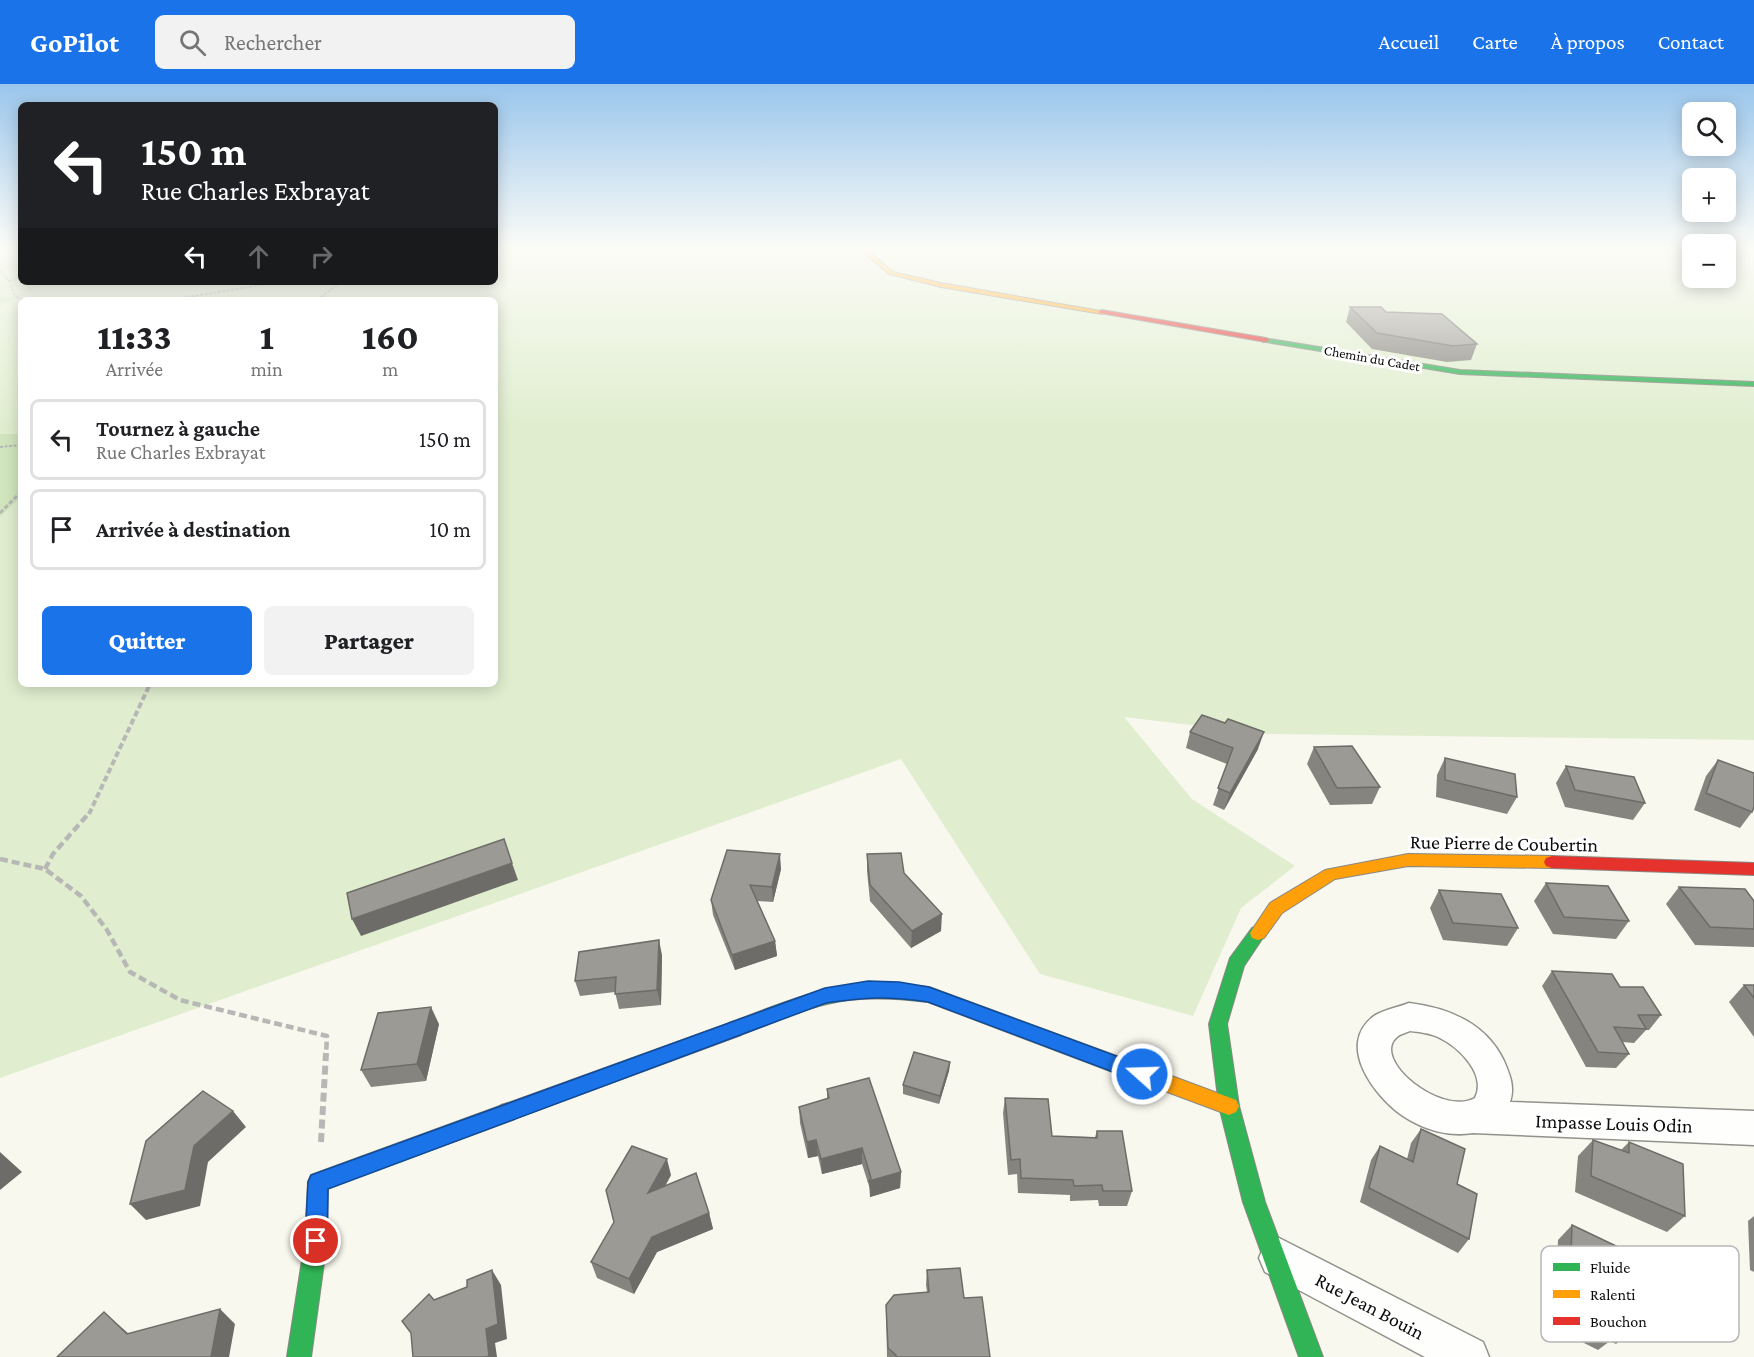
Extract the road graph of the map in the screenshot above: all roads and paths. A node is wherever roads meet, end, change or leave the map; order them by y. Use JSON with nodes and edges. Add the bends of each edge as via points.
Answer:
{"nodes":[{"id":1,"x":1075,"y":307,"type":"edge"},
{"id":2,"x":1754,"y":384,"type":"edge"},
{"id":3,"x":18,"y":445,"type":"edge"},
{"id":4,"x":0,"y":447,"type":"edge"},
{"id":5,"x":18,"y":495,"type":"edge"},
{"id":6,"x":0,"y":513,"type":"edge"},
{"id":7,"x":149,"y":687,"type":"edge"},
{"id":8,"x":0,"y":859,"type":"edge"},
{"id":9,"x":1754,"y":868,"type":"edge"},
{"id":10,"x":45,"y":869,"type":"junction"},
{"id":11,"x":1228,"y":1106,"type":"junction"},
{"id":12,"x":1474,"y":1117,"type":"dead end"},
{"id":13,"x":1754,"y":1128,"type":"edge"},
{"id":14,"x":318,"y":1182,"type":"junction"},
{"id":15,"x":1273,"y":1254,"type":"junction"},
{"id":16,"x":299,"y":1357,"type":"edge"},
{"id":17,"x":1311,"y":1357,"type":"edge"},
{"id":18,"x":1468,"y":1357,"type":"edge"}],
"edges":[{"from":1,"to":2,"type":"street","name":"Chemin du Cadet","via":[[1460,372]]},
{"from":3,"to":4,"type":"path"},
{"from":5,"to":6,"type":"path"},
{"from":7,"to":10,"type":"path","via":[[89,814],[53,854]]},
{"from":8,"to":10,"type":"path"},
{"from":9,"to":11,"type":"street","name":"Rue Pierre de Coubertin","via":[[1408,860],[1330,874],[1276,908],[1236,963],[1218,1024]]},
{"from":10,"to":14,"type":"path","via":[[81,896],[107,930],[130,972],[180,1000],[327,1036]]},
{"from":11,"to":14,"type":"street","via":[[929,995],[868,989],[815,999]]},
{"from":11,"to":15,"type":"street","name":"Rue Pierre de Coubertin","via":[[1254,1202]]},
{"from":12,"to":13,"type":"street","name":"Impasse Louis Odin"},
{"from":14,"to":16,"type":"street","via":[[316,1241]]},
{"from":15,"to":17,"type":"street","name":"Rue Pierre de Coubertin"},
{"from":15,"to":18,"type":"street","name":"Rue Jean Bouin"}]}
